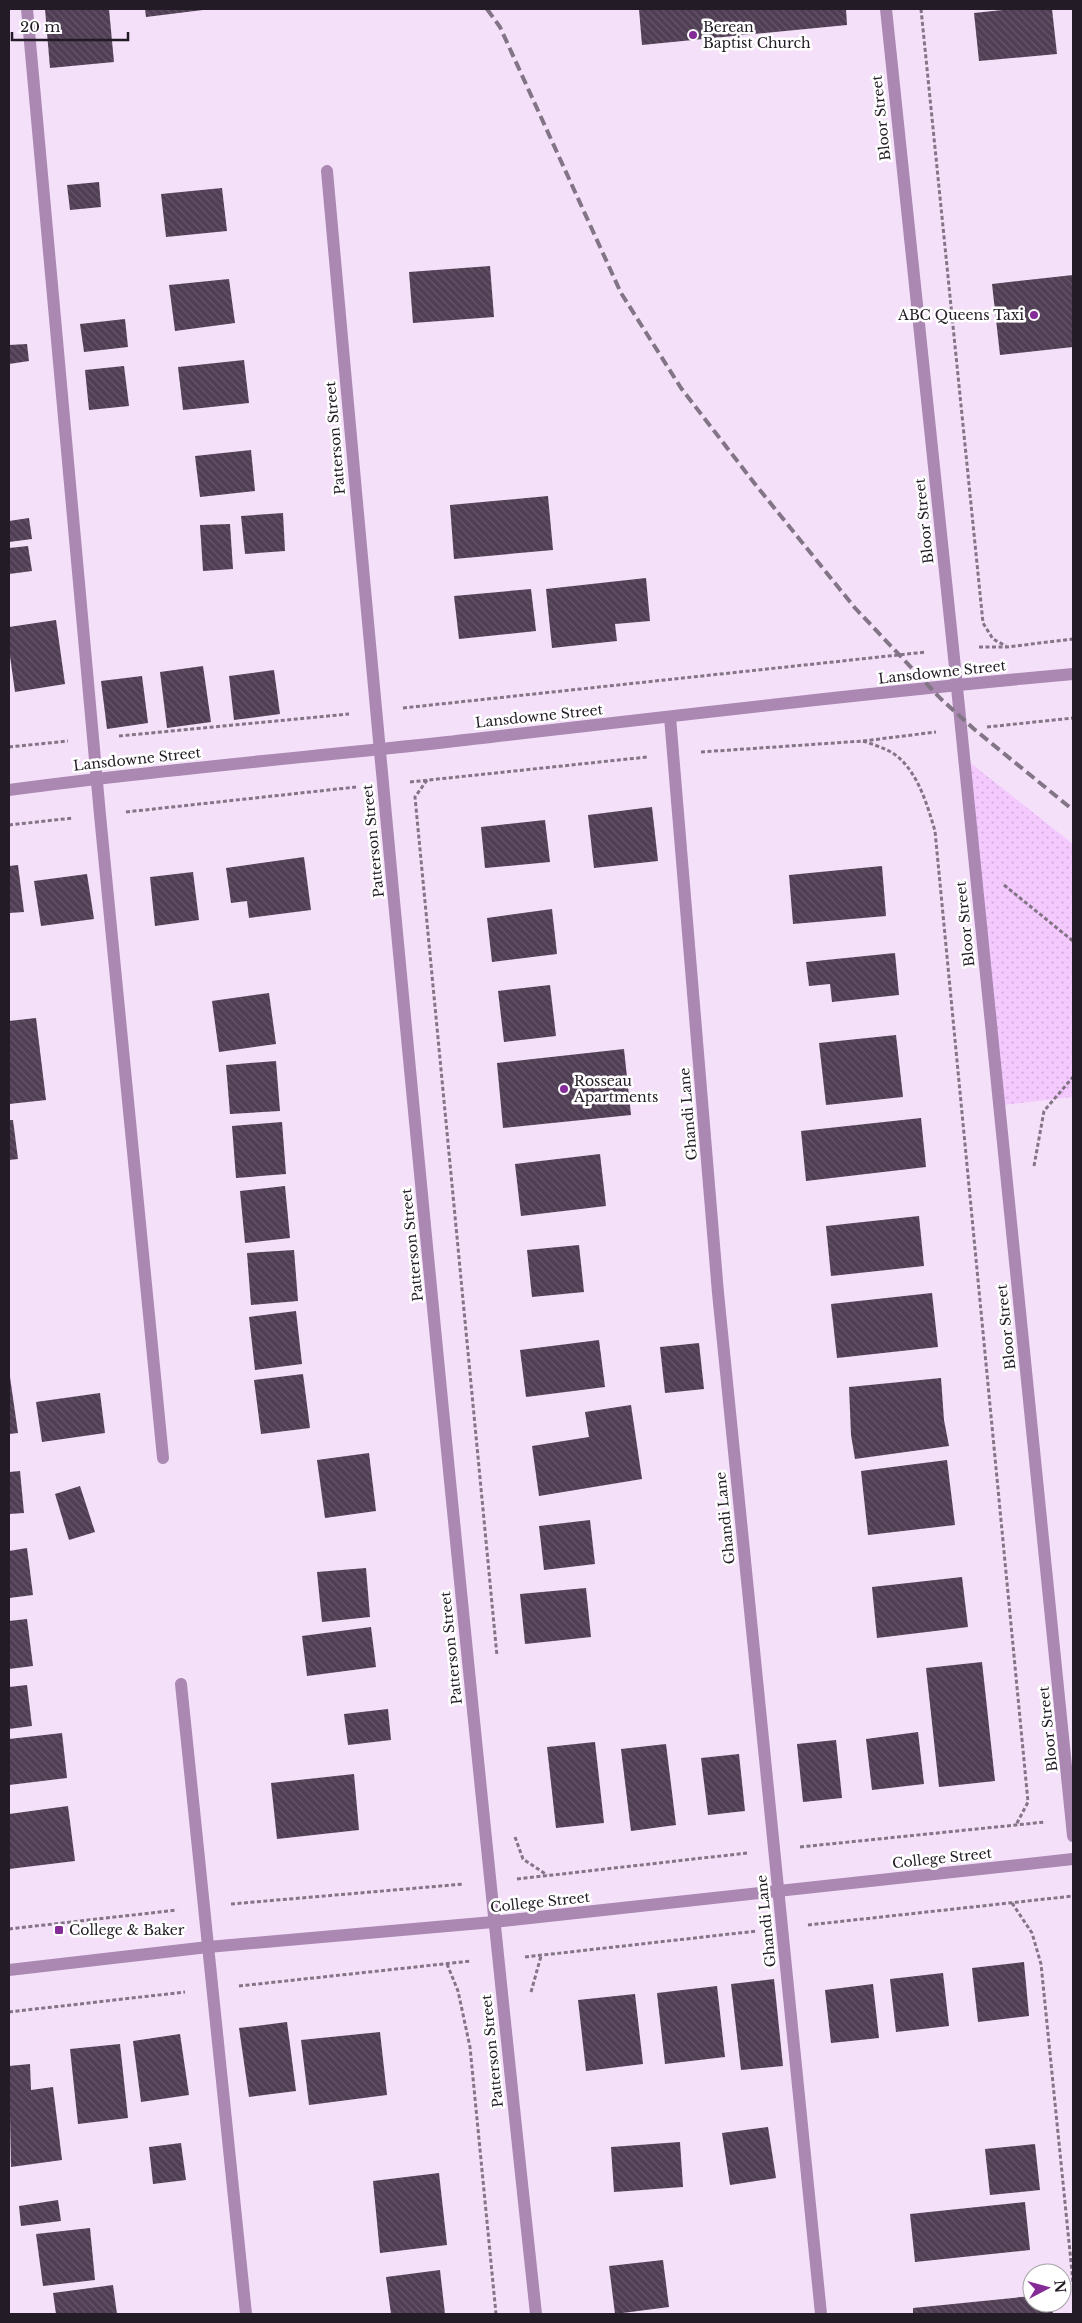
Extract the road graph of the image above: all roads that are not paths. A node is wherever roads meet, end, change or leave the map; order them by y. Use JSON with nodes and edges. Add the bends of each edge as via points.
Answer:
{"nodes":[{"id":1,"x":27,"y":9,"type":"edge"},
{"id":2,"x":886,"y":9,"type":"edge"},
{"id":3,"x":326,"y":171,"type":"dead end"},
{"id":4,"x":1073,"y":674,"type":"edge"},
{"id":5,"x":956,"y":684,"type":"junction"},
{"id":6,"x":670,"y":717,"type":"junction"},
{"id":7,"x":380,"y":749,"type":"junction"},
{"id":8,"x":96,"y":778,"type":"junction"},
{"id":9,"x":9,"y":790,"type":"edge"},
{"id":10,"x":163,"y":1458,"type":"dead end"},
{"id":11,"x":181,"y":1684,"type":"dead end"},
{"id":12,"x":1073,"y":1836,"type":"edge"},
{"id":13,"x":1073,"y":1859,"type":"edge"},
{"id":14,"x":778,"y":1891,"type":"junction"},
{"id":15,"x":493,"y":1922,"type":"junction"},
{"id":16,"x":208,"y":1947,"type":"junction"},
{"id":17,"x":9,"y":1970,"type":"edge"},
{"id":18,"x":246,"y":2314,"type":"edge"},
{"id":19,"x":536,"y":2314,"type":"edge"},
{"id":20,"x":822,"y":2314,"type":"edge"}],
"edges":[{"from":1,"to":8,"type":"street"},
{"from":2,"to":5,"type":"street","name":"Bloor Street"},
{"from":3,"to":7,"type":"street","name":"Patterson Street"},
{"from":4,"to":5,"type":"street","name":"Lansdowne Street"},
{"from":5,"to":6,"type":"street","name":"Lansdowne Street"},
{"from":5,"to":12,"type":"street","name":"Bloor Street"},
{"from":6,"to":7,"type":"street","name":"Lansdowne Street"},
{"from":6,"to":14,"type":"street","name":"Ghandi Lane","via":[[718,1293]]},
{"from":7,"to":8,"type":"street","name":"Lansdowne Street"},
{"from":7,"to":15,"type":"street","name":"Patterson Street"},
{"from":8,"to":9,"type":"street","name":"Lansdowne Street"},
{"from":8,"to":10,"type":"street"},
{"from":11,"to":16,"type":"street"},
{"from":13,"to":14,"type":"street","name":"College Street"},
{"from":14,"to":15,"type":"street","name":"College Street"},
{"from":14,"to":20,"type":"street","name":"Ghandi Lane"},
{"from":15,"to":16,"type":"street","name":"College Street"},
{"from":15,"to":19,"type":"street","name":"Patterson Street"},
{"from":16,"to":17,"type":"street","name":"College Street"},
{"from":16,"to":18,"type":"street"}]}
